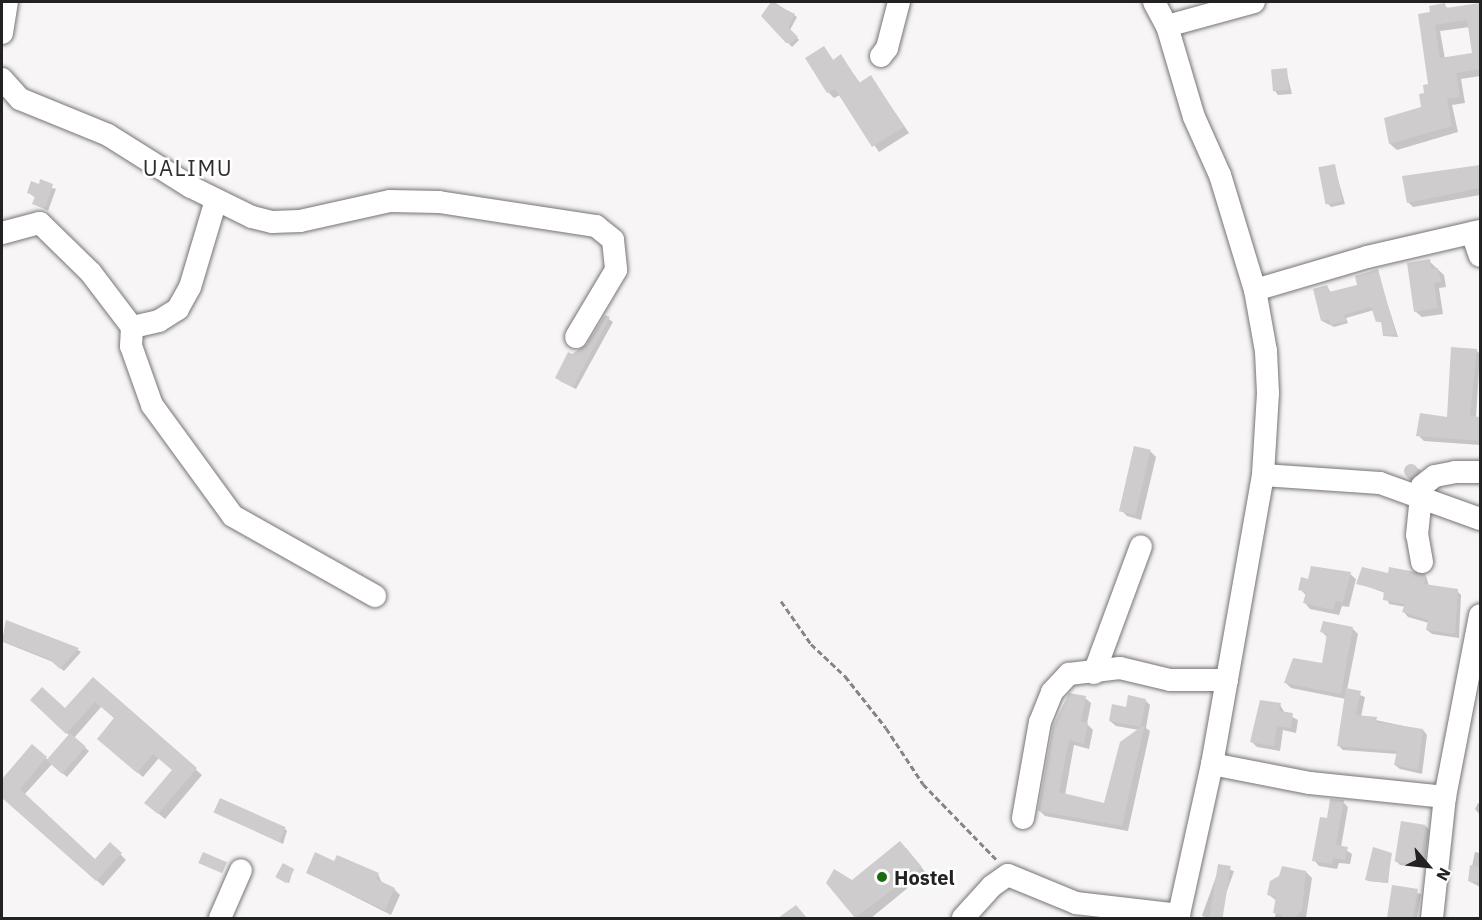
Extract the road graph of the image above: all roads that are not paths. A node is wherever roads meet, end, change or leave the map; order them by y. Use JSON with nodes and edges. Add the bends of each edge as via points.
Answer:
{"nodes":[{"id":1,"x":7,"y":2,"type":"edge"},
{"id":2,"x":899,"y":2,"type":"edge"},
{"id":3,"x":1154,"y":2,"type":"edge"},
{"id":4,"x":1254,"y":2,"type":"edge"},
{"id":5,"x":1167,"y":26,"type":"junction"},
{"id":6,"x":2,"y":33,"type":"edge"},
{"id":7,"x":881,"y":56,"type":"dead end"},
{"id":8,"x":2,"y":79,"type":"edge"},
{"id":9,"x":216,"y":200,"type":"junction"},
{"id":10,"x":1476,"y":232,"type":"edge"},
{"id":11,"x":2,"y":233,"type":"edge"},
{"id":12,"x":1480,"y":256,"type":"edge"},
{"id":13,"x":1255,"y":290,"type":"junction"},
{"id":14,"x":132,"y":327,"type":"junction"},
{"id":15,"x":576,"y":337,"type":"dead end"},
{"id":16,"x":1480,"y":472,"type":"edge"},
{"id":17,"x":1263,"y":475,"type":"junction"},
{"id":18,"x":1419,"y":498,"type":"junction"},
{"id":19,"x":1480,"y":519,"type":"edge"},
{"id":20,"x":1141,"y":546,"type":"dead end"},
{"id":21,"x":1422,"y":562,"type":"dead end"},
{"id":22,"x":375,"y":596,"type":"dead end"},
{"id":23,"x":1480,"y":615,"type":"edge"},
{"id":24,"x":1094,"y":673,"type":"junction"},
{"id":25,"x":1227,"y":680,"type":"junction"},
{"id":26,"x":1212,"y":764,"type":"junction"},
{"id":27,"x":1445,"y":797,"type":"junction"},
{"id":28,"x":1023,"y":818,"type":"dead end"},
{"id":29,"x":240,"y":870,"type":"dead end"},
{"id":30,"x":1179,"y":917,"type":"edge"},
{"id":31,"x":220,"y":918,"type":"edge"},
{"id":32,"x":963,"y":918,"type":"edge"},
{"id":33,"x":1432,"y":918,"type":"edge"}],
"edges":[{"from":1,"to":6,"type":"street"},
{"from":2,"to":7,"type":"street","via":[[887,48]]},
{"from":3,"to":5,"type":"street"},
{"from":4,"to":5,"type":"street"},
{"from":5,"to":13,"type":"street","via":[[1194,117],[1220,176]]},
{"from":8,"to":9,"type":"street","via":[[20,99],[108,135]]},
{"from":9,"to":14,"type":"street","via":[[190,287],[178,309],[159,321]]},
{"from":9,"to":15,"type":"street","via":[[272,222],[300,221],[390,201],[439,202],[596,226],[613,240],[616,270]]},
{"from":10,"to":12,"type":"street"},
{"from":10,"to":13,"type":"street","via":[[1367,257]]},
{"from":11,"to":14,"type":"street","via":[[40,223],[91,273]]},
{"from":13,"to":17,"type":"street","via":[[1266,351],[1268,393]]},
{"from":14,"to":22,"type":"street","via":[[131,346],[152,405],[233,516]]},
{"from":16,"to":18,"type":"street","via":[[1435,476],[1425,481]]},
{"from":17,"to":18,"type":"street","via":[[1380,483]]},
{"from":17,"to":25,"type":"street"},
{"from":18,"to":19,"type":"street"},
{"from":18,"to":21,"type":"street"},
{"from":20,"to":24,"type":"street"},
{"from":23,"to":27,"type":"street"},
{"from":24,"to":25,"type":"street","via":[[1120,668],[1170,680]]},
{"from":24,"to":28,"type":"street","via":[[1069,674],[1052,692],[1040,722]]},
{"from":25,"to":26,"type":"street"},
{"from":26,"to":27,"type":"street","via":[[1319,784]]},
{"from":26,"to":30,"type":"street"},
{"from":27,"to":33,"type":"street"},
{"from":29,"to":31,"type":"street"},
{"from":30,"to":32,"type":"street","via":[[1076,903],[1044,893],[1015,876],[1005,876]]}]}
